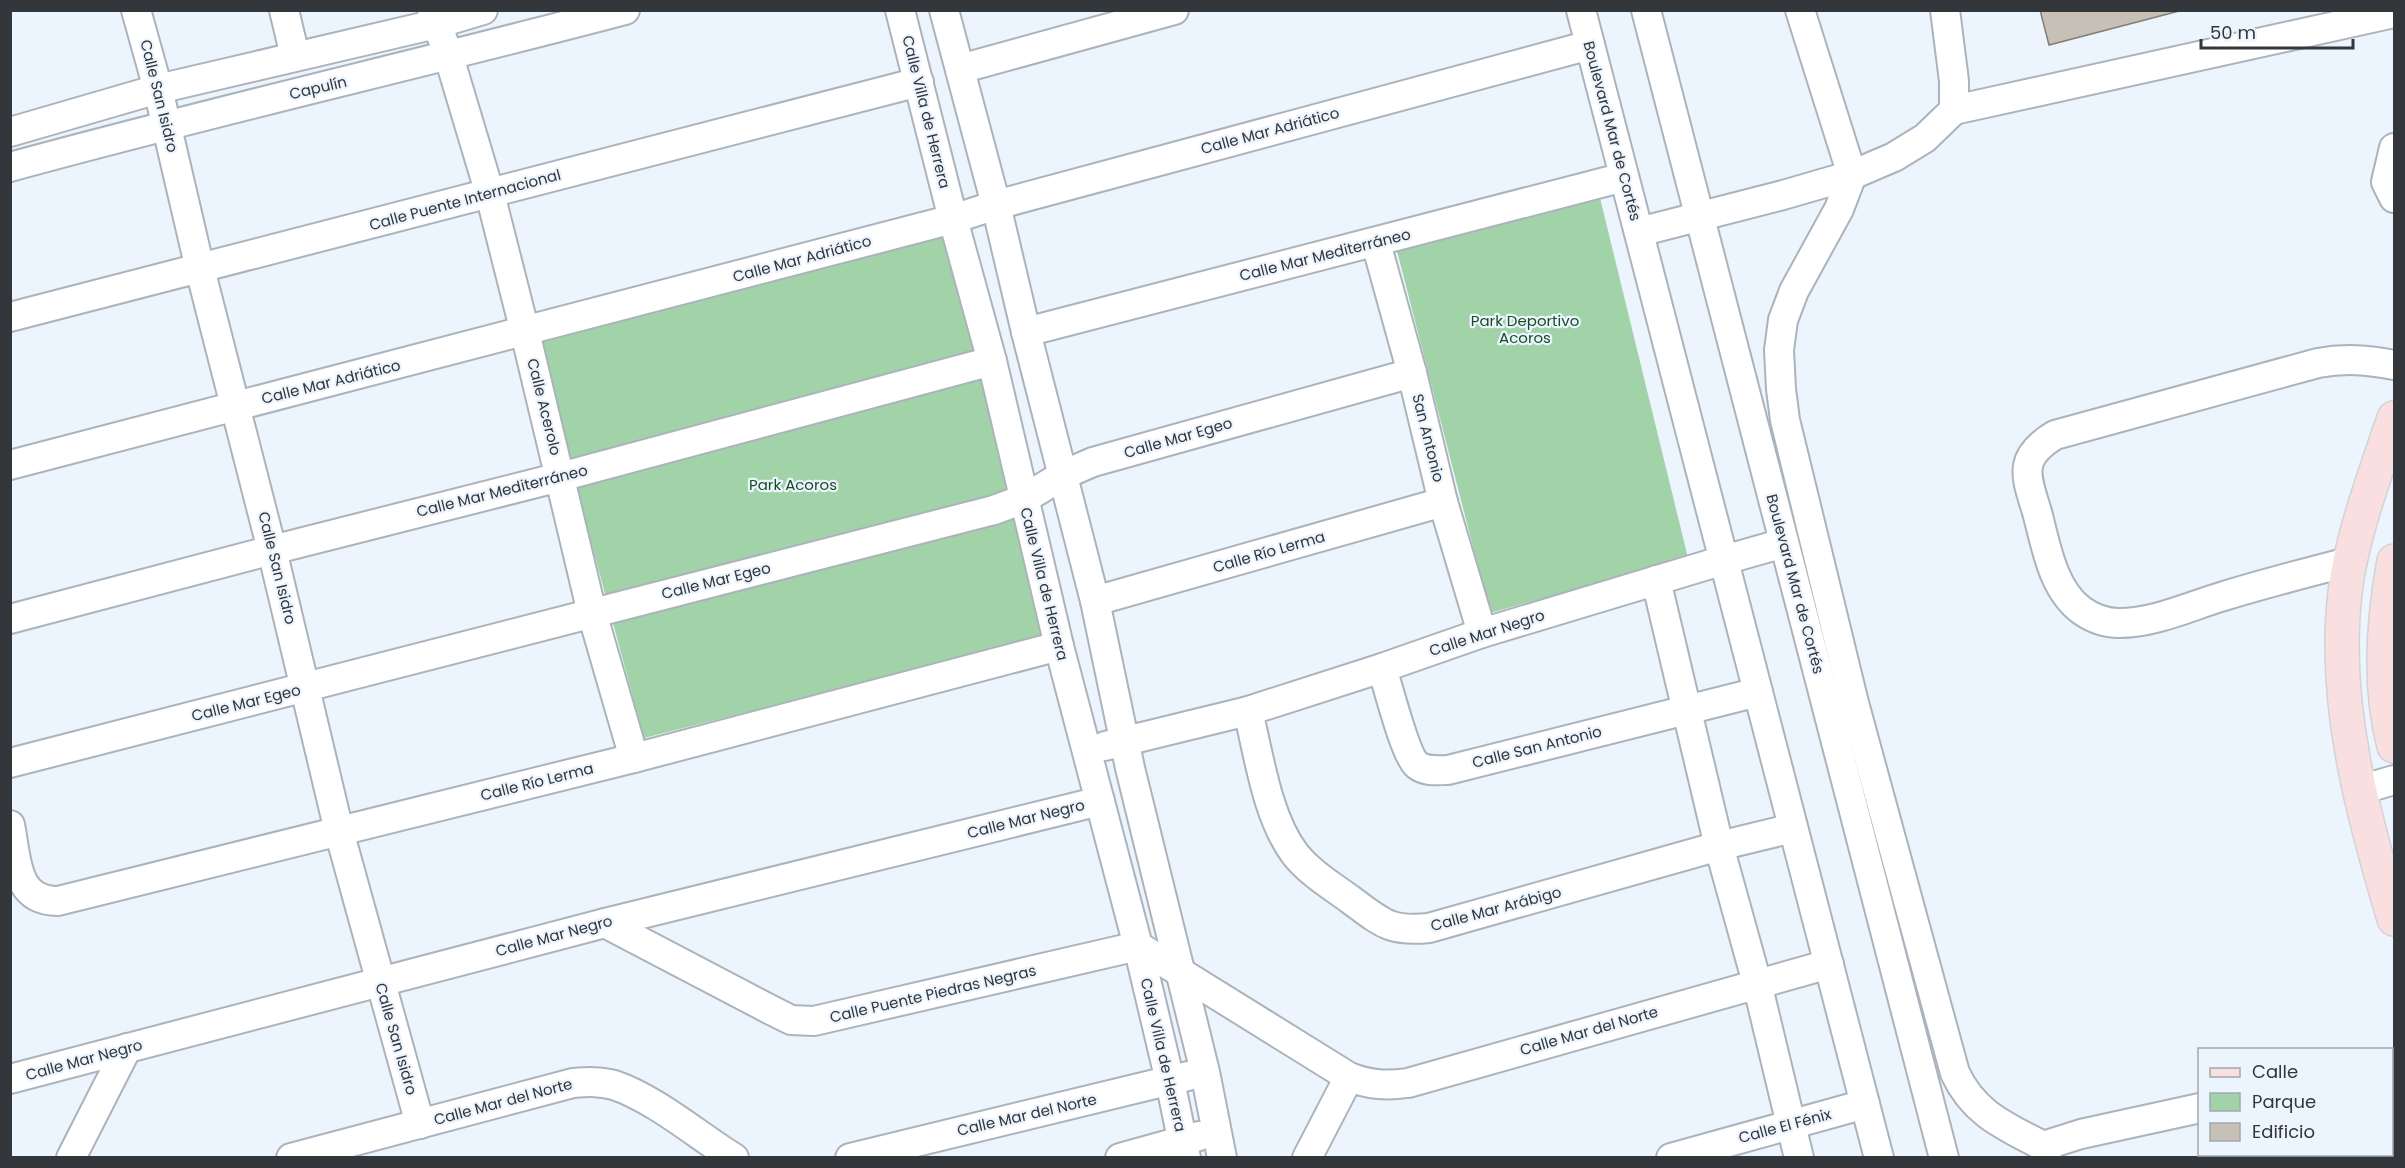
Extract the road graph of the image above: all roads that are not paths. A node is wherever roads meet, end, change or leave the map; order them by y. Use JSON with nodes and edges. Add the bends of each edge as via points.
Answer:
{"nodes":[{"id":1,"x":136,"y":10,"type":"edge"},
{"id":2,"x":284,"y":10,"type":"edge"},
{"id":3,"x":483,"y":10,"type":"edge"},
{"id":4,"x":625,"y":10,"type":"edge"},
{"id":5,"x":900,"y":10,"type":"edge"},
{"id":6,"x":944,"y":10,"type":"edge"},
{"id":7,"x":1174,"y":10,"type":"edge"},
{"id":8,"x":1581,"y":10,"type":"edge"},
{"id":9,"x":1646,"y":10,"type":"edge"},
{"id":10,"x":1800,"y":10,"type":"edge"},
{"id":11,"x":1946,"y":10,"type":"edge"},
{"id":12,"x":2394,"y":13,"type":"edge"},
{"id":13,"x":434,"y":17,"type":"edge"},
{"id":14,"x":1590,"y":45,"type":"junction"},
{"id":15,"x":295,"y":56,"type":"junction"},
{"id":16,"x":449,"y":57,"type":"junction"},
{"id":17,"x":960,"y":69,"type":"junction"},
{"id":18,"x":919,"y":82,"type":"junction"},
{"id":19,"x":158,"y":89,"type":"junction"},
{"id":20,"x":1954,"y":111,"type":"junction"},
{"id":21,"x":166,"y":124,"type":"junction"},
{"id":22,"x":10,"y":132,"type":"edge"},
{"id":23,"x":2394,"y":148,"type":"edge"},
{"id":24,"x":10,"y":167,"type":"edge"},
{"id":25,"x":1852,"y":175,"type":"junction"},
{"id":26,"x":1624,"y":177,"type":"junction"},
{"id":27,"x":489,"y":194,"type":"junction"},
{"id":28,"x":2394,"y":198,"type":"edge"},
{"id":29,"x":996,"y":206,"type":"junction"},
{"id":30,"x":1700,"y":217,"type":"junction"},
{"id":31,"x":953,"y":219,"type":"junction"},
{"id":32,"x":1639,"y":232,"type":"junction"},
{"id":33,"x":1376,"y":243,"type":"junction"},
{"id":34,"x":200,"y":269,"type":"junction"},
{"id":35,"x":10,"y":317,"type":"edge"},
{"id":36,"x":525,"y":332,"type":"junction"},
{"id":37,"x":1026,"y":332,"type":"junction"},
{"id":38,"x":993,"y":361,"type":"junction"},
{"id":39,"x":2394,"y":365,"type":"edge"},
{"id":40,"x":1412,"y":373,"type":"junction"},
{"id":41,"x":236,"y":406,"type":"junction"},
{"id":42,"x":2394,"y":418,"type":"edge"},
{"id":43,"x":10,"y":465,"type":"edge"},
{"id":44,"x":1064,"y":475,"type":"junction"},
{"id":45,"x":561,"y":477,"type":"junction"},
{"id":46,"x":1024,"y":499,"type":"junction"},
{"id":47,"x":1443,"y":502,"type":"junction"},
{"id":48,"x":1784,"y":543,"type":"junction"},
{"id":49,"x":272,"y":550,"type":"junction"},
{"id":50,"x":1724,"y":560,"type":"junction"},
{"id":51,"x":2352,"y":561,"type":"junction"},
{"id":52,"x":2394,"y":561,"type":"edge"},
{"id":53,"x":1656,"y":580,"type":"junction"},
{"id":54,"x":1095,"y":601,"type":"junction"},
{"id":55,"x":592,"y":613,"type":"junction"},
{"id":56,"x":10,"y":619,"type":"edge"},
{"id":57,"x":1482,"y":633,"type":"junction"},
{"id":58,"x":1059,"y":646,"type":"junction"},
{"id":59,"x":1382,"y":668,"type":"junction"},
{"id":60,"x":306,"y":688,"type":"junction"},
{"id":61,"x":1758,"y":692,"type":"junction"},
{"id":62,"x":1688,"y":710,"type":"junction"},
{"id":63,"x":1248,"y":711,"type":"junction"},
{"id":64,"x":1125,"y":741,"type":"junction"},
{"id":65,"x":2394,"y":746,"type":"edge"},
{"id":66,"x":1086,"y":751,"type":"junction"},
{"id":67,"x":634,"y":758,"type":"junction"},
{"id":68,"x":10,"y":763,"type":"edge"},
{"id":69,"x":2394,"y":780,"type":"edge"},
{"id":70,"x":2360,"y":790,"type":"junction"},
{"id":71,"x":1100,"y":801,"type":"junction"},
{"id":72,"x":10,"y":825,"type":"edge"},
{"id":73,"x":1793,"y":828,"type":"junction"},
{"id":74,"x":339,"y":831,"type":"junction"},
{"id":75,"x":1719,"y":846,"type":"junction"},
{"id":76,"x":2394,"y":919,"type":"edge"},
{"id":77,"x":605,"y":923,"type":"junction"},
{"id":78,"x":1138,"y":946,"type":"junction"},
{"id":79,"x":1829,"y":964,"type":"junction"},
{"id":80,"x":1180,"y":972,"type":"junction"},
{"id":81,"x":379,"y":982,"type":"junction"},
{"id":82,"x":1757,"y":983,"type":"junction"},
{"id":83,"x":127,"y":1048,"type":"junction"},
{"id":84,"x":1205,"y":1072,"type":"junction"},
{"id":85,"x":1349,"y":1077,"type":"junction"},
{"id":86,"x":10,"y":1079,"type":"edge"},
{"id":87,"x":1170,"y":1081,"type":"junction"},
{"id":88,"x":1865,"y":1104,"type":"junction"},
{"id":89,"x":2198,"y":1108,"type":"edge"},
{"id":90,"x":420,"y":1124,"type":"junction"},
{"id":91,"x":1791,"y":1125,"type":"junction"},
{"id":92,"x":1217,"y":1130,"type":"junction"},
{"id":93,"x":1184,"y":1149,"type":"edge"},
{"id":94,"x":2045,"y":1152,"type":"edge"},
{"id":95,"x":71,"y":1158,"type":"edge"},
{"id":96,"x":291,"y":1158,"type":"edge"},
{"id":97,"x":734,"y":1158,"type":"edge"},
{"id":98,"x":850,"y":1158,"type":"edge"},
{"id":99,"x":1120,"y":1158,"type":"edge"},
{"id":100,"x":1222,"y":1158,"type":"edge"},
{"id":101,"x":1307,"y":1158,"type":"edge"},
{"id":102,"x":1671,"y":1158,"type":"edge"},
{"id":103,"x":1799,"y":1158,"type":"edge"},
{"id":104,"x":1879,"y":1158,"type":"edge"},
{"id":105,"x":1944,"y":1158,"type":"edge"}],
"edges":[{"from":1,"to":19,"type":"street","name":"Calle San Isidro"},
{"from":2,"to":15,"type":"street"},
{"from":3,"to":13,"type":"street"},
{"from":4,"to":16,"type":"street","name":"Capulín"},
{"from":5,"to":18,"type":"street","name":"Calle Villa de Herrera"},
{"from":6,"to":17,"type":"street"},
{"from":7,"to":17,"type":"street"},
{"from":8,"to":14,"type":"street","name":"Boulevard Mar de Cortés"},
{"from":9,"to":30,"type":"street","name":"Boulevard Mar de Cortés"},
{"from":10,"to":25,"type":"street"},
{"from":11,"to":20,"type":"street"},
{"from":12,"to":20,"type":"street"},
{"from":13,"to":15,"type":"street"},
{"from":13,"to":16,"type":"street","name":"Calle Acerolo"},
{"from":14,"to":26,"type":"street","name":"Boulevard Mar de Cortés"},
{"from":14,"to":29,"type":"street","name":"Calle Mar Adriático"},
{"from":15,"to":19,"type":"street"},
{"from":16,"to":21,"type":"street","name":"Capulín"},
{"from":16,"to":27,"type":"street","name":"Calle Acerolo"},
{"from":17,"to":29,"type":"street"},
{"from":18,"to":27,"type":"street","name":"Calle Puente Internacional"},
{"from":18,"to":31,"type":"street","name":"Calle Villa de Herrera"},
{"from":19,"to":21,"type":"street","name":"Calle San Isidro"},
{"from":19,"to":22,"type":"street"},
{"from":20,"to":25,"type":"street","via":[[1925,138]]},
{"from":21,"to":24,"type":"street","name":"Capulín"},
{"from":21,"to":34,"type":"street","name":"Calle San Isidro"},
{"from":23,"to":28,"type":"street","via":[[2386,182]]},
{"from":25,"to":30,"type":"street"},
{"from":25,"to":94,"type":"street","via":[[1783,320],[1779,350],[1785,420],[1854,703],[1955,1073],[1964,1092],[1978,1107]]},
{"from":26,"to":32,"type":"street","name":"Boulevard Mar de Cortés"},
{"from":26,"to":33,"type":"street","name":"Calle Mar Mediterráneo"},
{"from":27,"to":34,"type":"street","name":"Calle Puente Internacional"},
{"from":27,"to":36,"type":"street","name":"Calle Acerolo"},
{"from":29,"to":31,"type":"street","name":"Calle Mar Adriático"},
{"from":29,"to":37,"type":"street"},
{"from":30,"to":32,"type":"street"},
{"from":30,"to":48,"type":"street","name":"Boulevard Mar de Cortés"},
{"from":31,"to":36,"type":"street","name":"Calle Mar Adriático"},
{"from":31,"to":38,"type":"street","name":"Calle Villa de Herrera"},
{"from":32,"to":50,"type":"street","name":"Boulevard Mar de Cortés"},
{"from":33,"to":37,"type":"street","name":"Calle Mar Mediterráneo"},
{"from":33,"to":40,"type":"street","name":"San Antonio"},
{"from":34,"to":35,"type":"street","name":"Calle Puente Internacional"},
{"from":34,"to":41,"type":"street","name":"Calle San Isidro"},
{"from":36,"to":41,"type":"street","name":"Calle Mar Adriático"},
{"from":36,"to":45,"type":"street","name":"Calle Acerolo"},
{"from":37,"to":44,"type":"street"},
{"from":38,"to":45,"type":"street","name":"Calle Mar Mediterráneo"},
{"from":38,"to":46,"type":"street","name":"Calle Villa de Herrera"},
{"from":39,"to":51,"type":"street","via":[[2361,359],[2318,363],[2055,435],[2038,445],[2029,459],[2027,480],[2055,575],[2070,599],[2100,620],[2147,621]]},
{"from":40,"to":44,"type":"street","name":"Calle Mar Egeo","via":[[1093,462]]},
{"from":40,"to":47,"type":"street","name":"San Antonio"},
{"from":41,"to":43,"type":"street","name":"Calle Mar Adriático"},
{"from":41,"to":49,"type":"street","name":"Calle San Isidro"},
{"from":42,"to":51,"type":"main road","via":[[2370,489]]},
{"from":44,"to":46,"type":"street","name":"Calle Mar Egeo"},
{"from":44,"to":54,"type":"street"},
{"from":45,"to":49,"type":"street","name":"Calle Mar Mediterráneo"},
{"from":45,"to":55,"type":"street","name":"Calle Acerolo"},
{"from":46,"to":55,"type":"street","name":"Calle Mar Egeo"},
{"from":46,"to":58,"type":"street","name":"Calle Villa de Herrera"},
{"from":47,"to":54,"type":"street","name":"Calle Río Lerma"},
{"from":47,"to":57,"type":"street","name":"San Antonio"},
{"from":48,"to":50,"type":"street","name":"Calle Mar Negro"},
{"from":48,"to":105,"type":"street","name":"Boulevard Mar de Cortés"},
{"from":49,"to":56,"type":"street","name":"Calle Mar Mediterráneo"},
{"from":49,"to":60,"type":"street","name":"Calle San Isidro"},
{"from":50,"to":53,"type":"street","name":"Calle Mar Negro"},
{"from":50,"to":61,"type":"street","name":"Boulevard Mar de Cortés"},
{"from":51,"to":70,"type":"main road","via":[[2345,592],[2341,655],[2346,718]]},
{"from":52,"to":65,"type":"main road","via":[[2384,658]]},
{"from":53,"to":57,"type":"street","name":"Calle Mar Negro"},
{"from":53,"to":62,"type":"street"},
{"from":54,"to":64,"type":"street"},
{"from":55,"to":60,"type":"street","name":"Calle Mar Egeo"},
{"from":55,"to":67,"type":"street","name":"Calle Acerolo"},
{"from":57,"to":59,"type":"street","name":"Calle Mar Negro"},
{"from":58,"to":66,"type":"street","name":"Calle Villa de Herrera"},
{"from":58,"to":67,"type":"street","name":"Calle Río Lerma"},
{"from":59,"to":62,"type":"street","name":"Calle San Antonio","via":[[1408,749],[1415,764],[1427,770],[1448,770]]},
{"from":59,"to":63,"type":"street","name":"Calle Mar Negro"},
{"from":60,"to":68,"type":"street","name":"Calle Mar Egeo"},
{"from":60,"to":74,"type":"street","name":"Calle San Isidro"},
{"from":61,"to":62,"type":"street","name":"Calle San Antonio"},
{"from":61,"to":73,"type":"street","name":"Boulevard Mar de Cortés"},
{"from":62,"to":75,"type":"street"},
{"from":63,"to":64,"type":"street","name":"Calle Mar Negro"},
{"from":63,"to":75,"type":"street","name":"Calle Mar Arábigo","via":[[1281,833],[1311,870],[1395,929],[1429,928]]},
{"from":64,"to":66,"type":"street","name":"Calle Mar Negro"},
{"from":64,"to":80,"type":"street"},
{"from":66,"to":71,"type":"street","name":"Calle Villa de Herrera"},
{"from":67,"to":74,"type":"street","name":"Calle Río Lerma"},
{"from":69,"to":70,"type":"street"},
{"from":70,"to":76,"type":"main road"},
{"from":71,"to":77,"type":"street","name":"Calle Mar Negro"},
{"from":71,"to":78,"type":"street","name":"Calle Villa de Herrera"},
{"from":72,"to":74,"type":"street","name":"Calle Río Lerma","via":[[21,882],[31,895],[44,901],[57,901]]},
{"from":73,"to":75,"type":"street","name":"Calle Mar Arábigo"},
{"from":73,"to":79,"type":"street","name":"Boulevard Mar de Cortés"},
{"from":74,"to":81,"type":"street","name":"Calle San Isidro"},
{"from":75,"to":82,"type":"street"},
{"from":77,"to":78,"type":"street","name":"Calle Puente Piedras Negras","via":[[781,1015],[814,1021]]},
{"from":77,"to":81,"type":"street","name":"Calle Mar Negro"},
{"from":78,"to":80,"type":"street","name":"Calle Mar del Norte"},
{"from":78,"to":87,"type":"street","name":"Calle Villa de Herrera"},
{"from":79,"to":82,"type":"street","name":"Calle Mar del Norte"},
{"from":79,"to":88,"type":"street","name":"Boulevard Mar de Cortés"},
{"from":80,"to":84,"type":"street"},
{"from":80,"to":85,"type":"street","name":"Calle Mar del Norte"},
{"from":81,"to":83,"type":"street","name":"Calle Mar Negro"},
{"from":81,"to":90,"type":"street","name":"Calle San Isidro"},
{"from":82,"to":85,"type":"street","name":"Calle Mar del Norte","via":[[1408,1083],[1385,1086]]},
{"from":82,"to":91,"type":"street"},
{"from":83,"to":86,"type":"street","name":"Calle Mar Negro"},
{"from":83,"to":95,"type":"street"},
{"from":84,"to":87,"type":"street","name":"Calle Mar del Norte"},
{"from":84,"to":92,"type":"street"},
{"from":85,"to":101,"type":"street"},
{"from":87,"to":93,"type":"street","name":"Calle Villa de Herrera"},
{"from":87,"to":98,"type":"street","name":"Calle Mar del Norte"},
{"from":88,"to":91,"type":"street","name":"Calle El Fénix"},
{"from":88,"to":104,"type":"street","name":"Boulevard Mar de Cortés"},
{"from":89,"to":94,"type":"street","via":[[2081,1134]]},
{"from":90,"to":96,"type":"street","name":"Calle Mar del Norte"},
{"from":90,"to":97,"type":"street","name":"Calle Mar del Norte","via":[[573,1083],[594,1081],[642,1099]]},
{"from":91,"to":102,"type":"street","name":"Calle El Fénix"},
{"from":91,"to":103,"type":"street"},
{"from":92,"to":93,"type":"street"},
{"from":92,"to":100,"type":"street"},
{"from":93,"to":99,"type":"street"}]}
